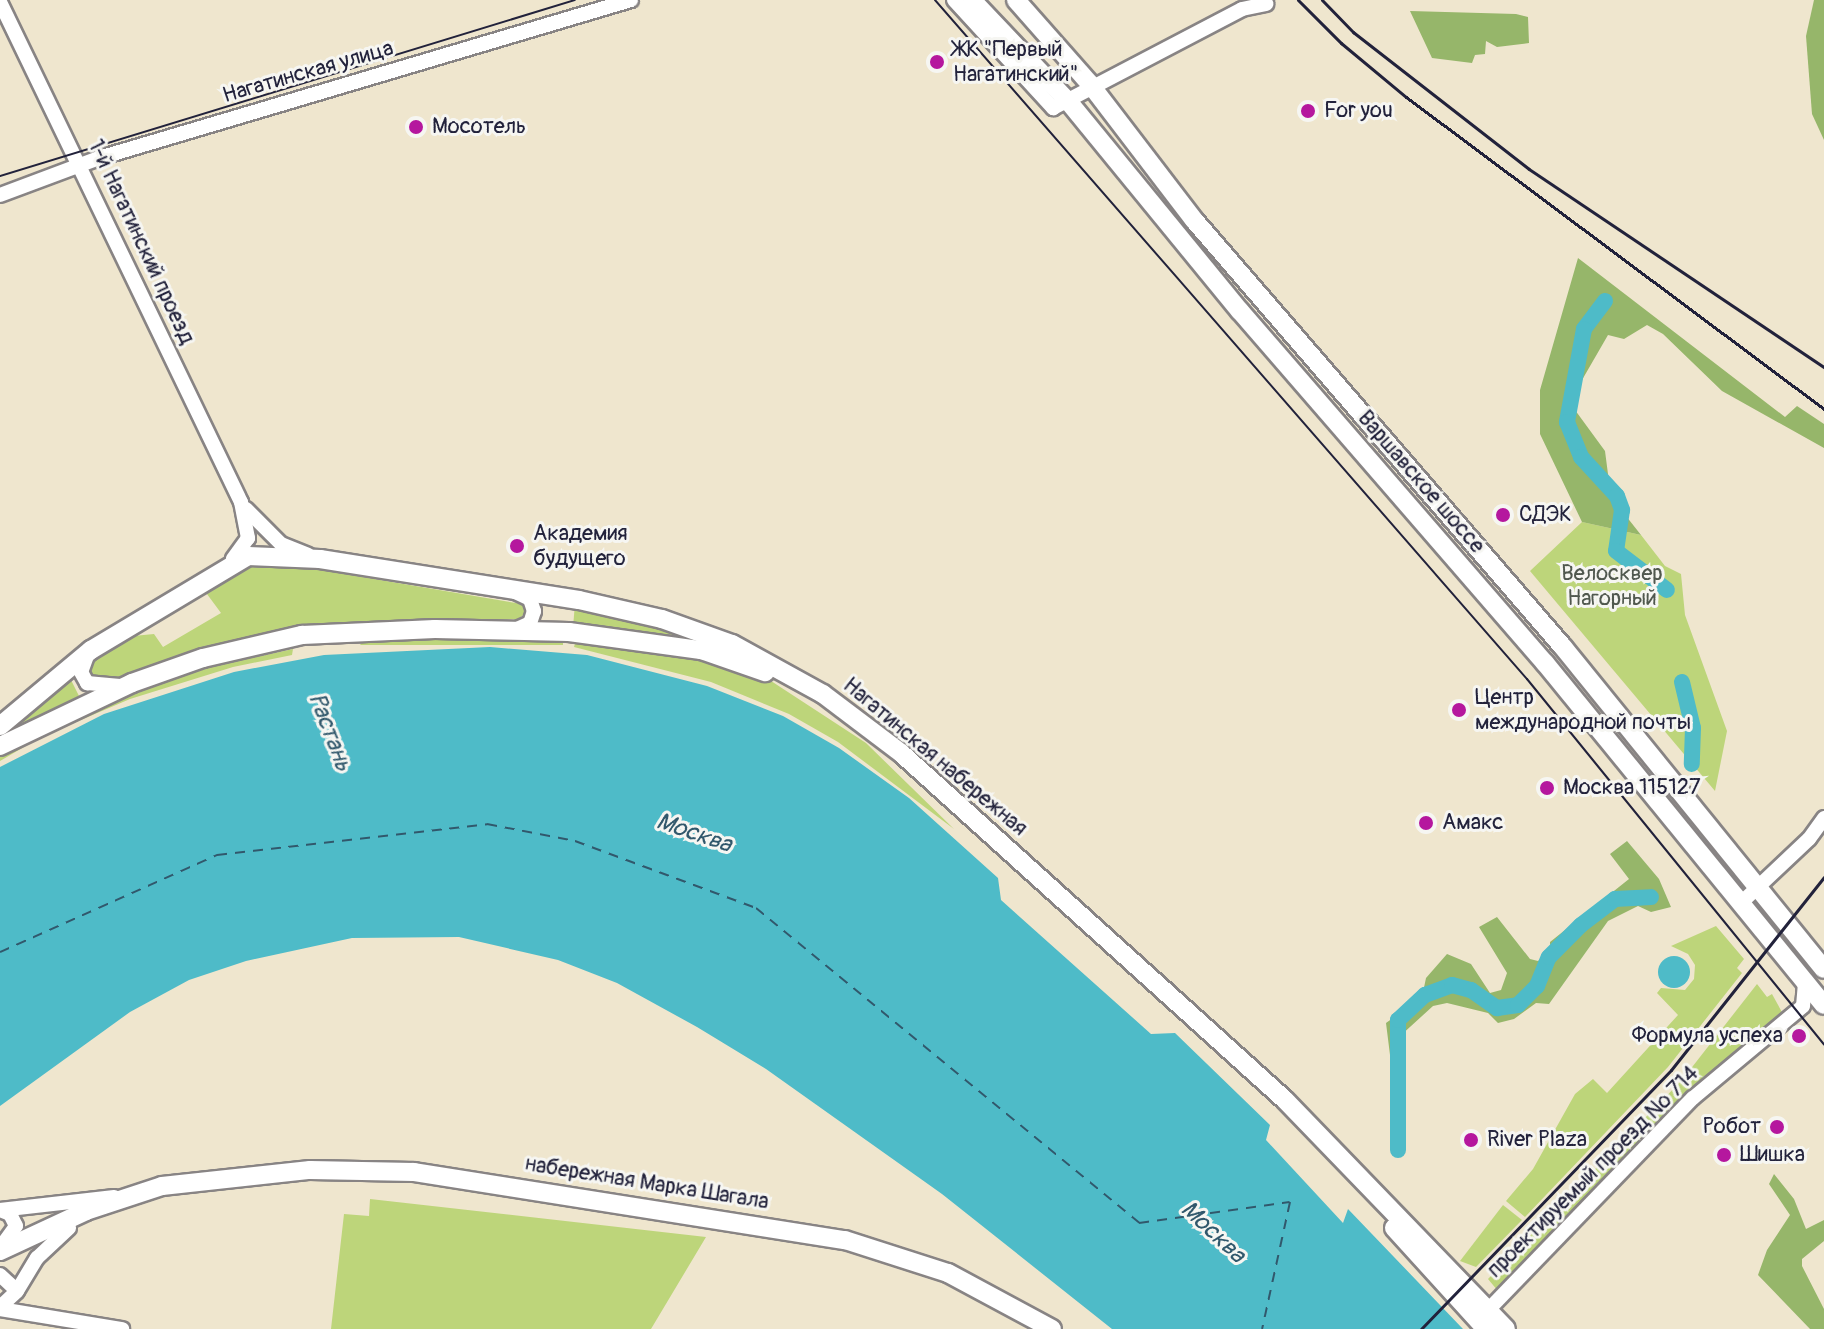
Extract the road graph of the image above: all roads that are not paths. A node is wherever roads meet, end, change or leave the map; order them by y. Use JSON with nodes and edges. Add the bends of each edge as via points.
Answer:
{"nodes":[{"id":1,"x":631,"y":0,"type":"edge"},
{"id":2,"x":954,"y":0,"type":"edge"},
{"id":3,"x":972,"y":0,"type":"edge"},
{"id":4,"x":1016,"y":0,"type":"edge"},
{"id":5,"x":0,"y":2,"type":"edge"},
{"id":6,"x":1266,"y":4,"type":"dead end"},
{"id":7,"x":1090,"y":84,"type":"junction"},
{"id":8,"x":1068,"y":101,"type":"junction"},
{"id":9,"x":80,"y":165,"type":"junction"},
{"id":10,"x":0,"y":195,"type":"edge"},
{"id":11,"x":241,"y":502,"type":"junction"},
{"id":12,"x":320,"y":559,"type":"junction"},
{"id":13,"x":230,"y":562,"type":"junction"},
{"id":14,"x":515,"y":592,"type":"junction"},
{"id":15,"x":517,"y":629,"type":"junction"},
{"id":16,"x":91,"y":650,"type":"junction"},
{"id":17,"x":132,"y":683,"type":"junction"},
{"id":18,"x":0,"y":726,"type":"edge"},
{"id":19,"x":0,"y":746,"type":"edge"},
{"id":20,"x":1822,"y":823,"type":"edge"},
{"id":21,"x":1759,"y":888,"type":"junction"},
{"id":22,"x":1741,"y":903,"type":"junction"},
{"id":23,"x":1824,"y":969,"type":"edge"},
{"id":24,"x":1805,"y":982,"type":"junction"},
{"id":25,"x":1803,"y":1006,"type":"junction"},
{"id":26,"x":1824,"y":1006,"type":"edge"},
{"id":27,"x":216,"y":1179,"type":"junction"},
{"id":28,"x":126,"y":1196,"type":"junction"},
{"id":29,"x":0,"y":1210,"type":"edge"},
{"id":30,"x":69,"y":1228,"type":"junction"},
{"id":31,"x":0,"y":1250,"type":"edge"},
{"id":32,"x":0,"y":1263,"type":"edge"},
{"id":33,"x":0,"y":1275,"type":"edge"},
{"id":34,"x":1454,"y":1284,"type":"junction"},
{"id":35,"x":17,"y":1291,"type":"junction"},
{"id":36,"x":0,"y":1308,"type":"edge"},
{"id":37,"x":1489,"y":1309,"type":"junction"},
{"id":38,"x":122,"y":1329,"type":"edge"},
{"id":39,"x":1052,"y":1329,"type":"edge"},
{"id":40,"x":1486,"y":1329,"type":"edge"},
{"id":41,"x":1506,"y":1329,"type":"edge"}],
"edges":[{"from":1,"to":9,"type":"street","name":"Нагатинская улица"},
{"from":2,"to":8,"type":"street","via":[[1046,105],[1053,108]]},
{"from":3,"to":8,"type":"main road","name":"Варшавское шоссе"},
{"from":4,"to":7,"type":"main road","name":"Варшавское шоссе"},
{"from":5,"to":9,"type":"street","name":"1-й Нагатинский проезд"},
{"from":6,"to":7,"type":"street","via":[[1242,9],[1150,59]]},
{"from":7,"to":8,"type":"street"},
{"from":7,"to":21,"type":"main road","name":"Варшавское шоссе","via":[[1194,220],[1563,647]]},
{"from":8,"to":22,"type":"main road","name":"Варшавское шоссе","via":[[1240,311],[1545,663]]},
{"from":9,"to":10,"type":"street","name":"Нагатинская улица"},
{"from":9,"to":11,"type":"street","name":"1-й Нагатинский проезд"},
{"from":11,"to":12,"type":"street","via":[[281,544]]},
{"from":11,"to":13,"type":"street","via":[[248,538]]},
{"from":12,"to":13,"type":"main road","name":"Нагатинская набережная","via":[[265,555]]},
{"from":12,"to":14,"type":"main road","name":"Нагатинская набережная"},
{"from":13,"to":16,"type":"main road","name":"Нагатинская набережная"},
{"from":14,"to":15,"type":"street","via":[[530,599],[534,611],[530,623]]},
{"from":14,"to":34,"type":"main road","name":"Нагатинская набережная","via":[[626,610],[694,629],[754,655],[858,718],[1266,1082]]},
{"from":15,"to":17,"type":"main road","name":"Нагатинская набережная","via":[[302,635],[203,658]]},
{"from":15,"to":34,"type":"main road","name":"Нагатинская набережная","via":[[701,650],[770,674],[819,702],[1271,1100]]},
{"from":16,"to":17,"type":"street","via":[[82,666],[87,683],[99,688]]},
{"from":16,"to":18,"type":"main road","name":"Нагатинская набережная"},
{"from":17,"to":19,"type":"main road","name":"Нагатинская набережная"},
{"from":20,"to":21,"type":"street"},
{"from":21,"to":22,"type":"street"},
{"from":21,"to":23,"type":"main road","name":"Варшавское шоссе"},
{"from":22,"to":24,"type":"main road","name":"Варшавское шоссе"},
{"from":24,"to":25,"type":"street"},
{"from":24,"to":26,"type":"main road","name":"Варшавское шоссе"},
{"from":25,"to":26,"type":"street"},
{"from":25,"to":37,"type":"street","name":"проектируемый проезд № 714","via":[[1693,1098]]},
{"from":27,"to":28,"type":"main road","name":"набережная Марка Шагала"},
{"from":27,"to":30,"type":"main road","name":"набережная Марка Шагала"},
{"from":27,"to":39,"type":"main road","name":"набережная Марка Шагала","via":[[310,1170],[414,1172],[812,1233],[948,1273]]},
{"from":28,"to":29,"type":"street"},
{"from":28,"to":31,"type":"main road","name":"набережная Марка Шагала"},
{"from":29,"to":31,"type":"street","via":[[10,1214],[16,1226]]},
{"from":30,"to":32,"type":"main road","name":"набережная Марка Шагала"},
{"from":30,"to":35,"type":"street","via":[[37,1258]]},
{"from":33,"to":35,"type":"street"},
{"from":34,"to":37,"type":"main road"},
{"from":34,"to":40,"type":"main road"},
{"from":35,"to":36,"type":"street"},
{"from":36,"to":38,"type":"street"},
{"from":37,"to":41,"type":"main road"}]}
